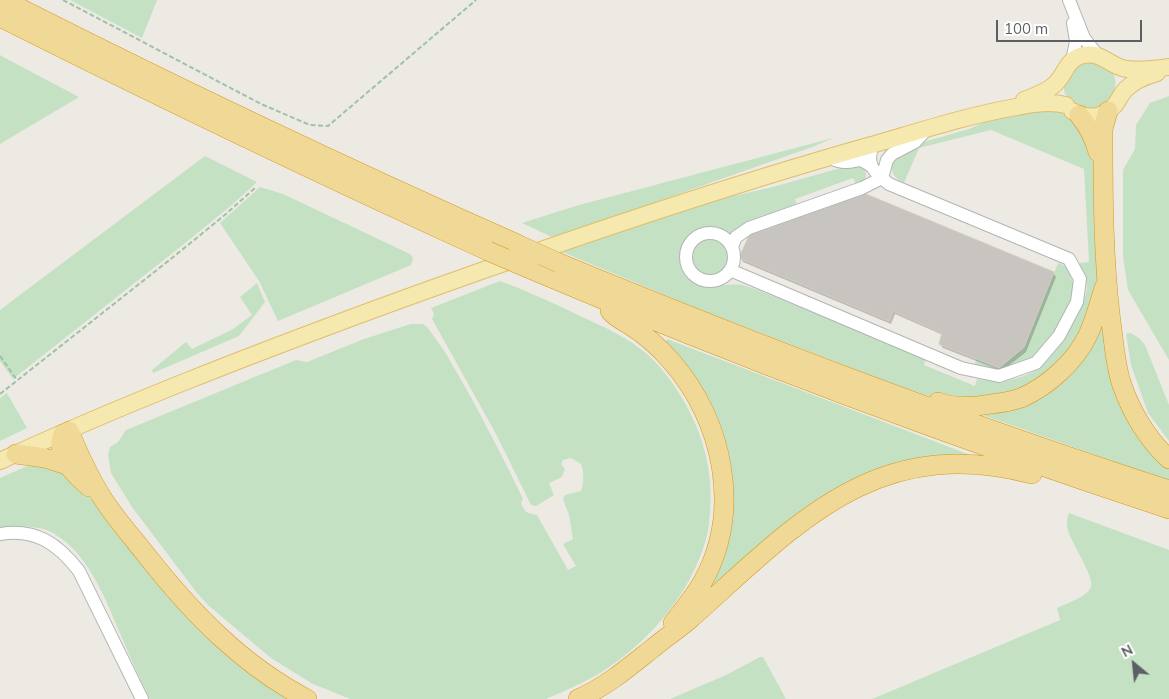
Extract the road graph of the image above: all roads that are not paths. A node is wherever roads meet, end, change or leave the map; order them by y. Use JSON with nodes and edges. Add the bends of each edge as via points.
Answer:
{"nodes":[{"id":1,"x":4,"y":0,"type":"edge"},
{"id":2,"x":1070,"y":2,"type":"edge"},
{"id":3,"x":0,"y":17,"type":"edge"},
{"id":4,"x":1098,"y":56,"type":"junction"},
{"id":5,"x":1072,"y":60,"type":"junction"},
{"id":6,"x":1114,"y":65,"type":"junction"},
{"id":7,"x":1169,"y":68,"type":"edge"},
{"id":8,"x":1061,"y":75,"type":"junction"},
{"id":9,"x":1120,"y":95,"type":"junction"},
{"id":10,"x":1073,"y":110,"type":"junction"},
{"id":11,"x":994,"y":111,"type":"junction"},
{"id":12,"x":1108,"y":111,"type":"junction"},
{"id":13,"x":928,"y":128,"type":"junction"},
{"id":14,"x":873,"y":144,"type":"junction"},
{"id":15,"x":828,"y":157,"type":"junction"},
{"id":16,"x":871,"y":166,"type":"junction"},
{"id":17,"x":1103,"y":173,"type":"junction"},
{"id":18,"x":882,"y":178,"type":"junction"},
{"id":19,"x":732,"y":247,"type":"junction"},
{"id":20,"x":730,"y":270,"type":"junction"},
{"id":21,"x":1106,"y":279,"type":"junction"},
{"id":22,"x":596,"y":297,"type":"junction"},
{"id":23,"x":891,"y":394,"type":"junction"},
{"id":24,"x":66,"y":433,"type":"junction"},
{"id":25,"x":8,"y":458,"type":"edge"},
{"id":26,"x":1169,"y":459,"type":"edge"},
{"id":27,"x":67,"y":465,"type":"junction"},
{"id":28,"x":1070,"y":476,"type":"junction"},
{"id":29,"x":1169,"y":490,"type":"edge"},
{"id":30,"x":104,"y":500,"type":"junction"},
{"id":31,"x":1169,"y":509,"type":"edge"},
{"id":32,"x":0,"y":534,"type":"edge"},
{"id":33,"x":652,"y":649,"type":"junction"},
{"id":34,"x":142,"y":699,"type":"edge"},
{"id":35,"x":307,"y":699,"type":"edge"},
{"id":36,"x":578,"y":699,"type":"edge"}],
"edges":[{"from":1,"to":23,"type":"highway","bridge":true,"via":[[200,97],[559,263]]},
{"from":2,"to":4,"type":"street","via":[[1084,38]]},
{"from":2,"to":5,"type":"street","via":[[1076,41]]},
{"from":3,"to":22,"type":"highway","bridge":true,"via":[[332,180]]},
{"from":4,"to":5,"type":"main road","via":[[1080,56]]},
{"from":4,"to":6,"type":"main road"},
{"from":5,"to":8,"type":"main road"},
{"from":6,"to":7,"type":"main road","via":[[1137,70]]},
{"from":6,"to":9,"type":"main road","via":[[1122,84]]},
{"from":7,"to":9,"type":"main road","via":[[1146,76]]},
{"from":8,"to":10,"type":"main road","via":[[1061,96]]},
{"from":8,"to":11,"type":"main road","via":[[1049,89]]},
{"from":9,"to":12,"type":"main road"},
{"from":10,"to":11,"type":"main road","via":[[1054,102]]},
{"from":10,"to":12,"type":"main road","via":[[1089,117]]},
{"from":10,"to":17,"type":"highway","via":[[1088,124]]},
{"from":11,"to":13,"type":"main road"},
{"from":12,"to":17,"type":"highway","via":[[1103,129]]},
{"from":13,"to":14,"type":"main road"},
{"from":13,"to":18,"type":"street","via":[[914,142],[892,154]]},
{"from":14,"to":15,"type":"main road"},
{"from":14,"to":16,"type":"street"},
{"from":15,"to":16,"type":"street","via":[[844,162],[857,159]]},
{"from":15,"to":24,"type":"main road","via":[[710,193],[474,273],[248,357]]},
{"from":16,"to":18,"type":"street"},
{"from":17,"to":21,"type":"highway"},
{"from":18,"to":19,"type":"street","via":[[750,228],[736,237]]},
{"from":18,"to":20,"type":"street","via":[[889,184],[1069,259],[1080,279],[1078,302],[1059,336],[1036,363],[999,376],[961,368]]},
{"from":19,"to":20,"type":"street","via":[[734,262]]},
{"from":19,"to":20,"type":"street","via":[[720,235],[704,234],[690,242],[685,257],[690,272],[703,281],[718,280]]},
{"from":21,"to":23,"type":"highway","via":[[1096,313],[1078,352],[1054,377],[1021,398],[971,406],[944,405],[916,394]]},
{"from":21,"to":26,"type":"highway","via":[[1121,382],[1141,424]]},
{"from":22,"to":28,"type":"highway","via":[[876,407]]},
{"from":22,"to":33,"type":"highway","via":[[616,317],[647,338],[688,382],[714,434],[723,467],[722,519],[712,560],[697,590]]},
{"from":23,"to":29,"type":"highway"},
{"from":24,"to":25,"type":"main road"},
{"from":24,"to":27,"type":"highway","via":[[61,447]]},
{"from":24,"to":30,"type":"highway"},
{"from":25,"to":27,"type":"highway","via":[[45,458]]},
{"from":27,"to":30,"type":"highway"},
{"from":28,"to":31,"type":"highway"},
{"from":28,"to":33,"type":"highway","via":[[1042,476],[984,465],[934,465],[860,485],[797,524]]},
{"from":30,"to":35,"type":"highway","via":[[164,578],[204,623],[254,666]]},
{"from":32,"to":34,"type":"street","via":[[28,533],[49,541],[66,555],[79,571]]},
{"from":33,"to":36,"type":"highway","via":[[610,682]]}]}
